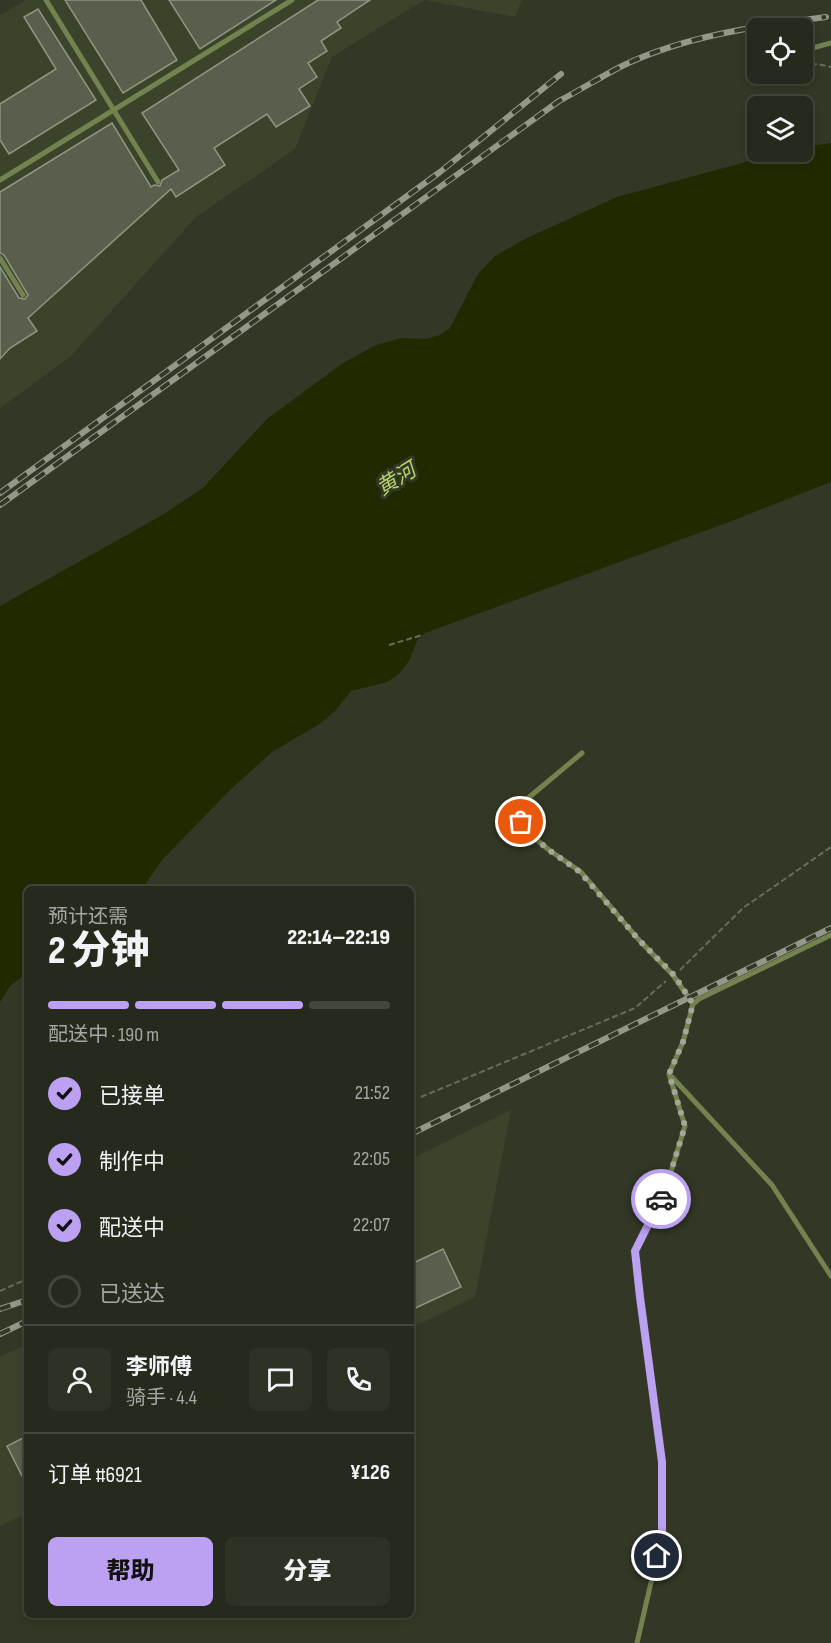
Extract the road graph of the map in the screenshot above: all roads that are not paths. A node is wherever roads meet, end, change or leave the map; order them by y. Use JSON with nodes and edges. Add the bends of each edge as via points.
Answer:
{"nodes":[{"id":1,"x":46,"y":0,"type":"edge"},
{"id":2,"x":292,"y":0,"type":"edge"},
{"id":3,"x":831,"y":43,"type":"edge"},
{"id":4,"x":813,"y":47,"type":"edge"},
{"id":5,"x":114,"y":110,"type":"junction"},
{"id":6,"x":0,"y":180,"type":"edge"},
{"id":7,"x":158,"y":182,"type":"dead end"},
{"id":8,"x":0,"y":258,"type":"edge"},
{"id":9,"x":23,"y":295,"type":"dead end"},
{"id":10,"x":582,"y":753,"type":"dead end"},
{"id":11,"x":831,"y":935,"type":"edge"},
{"id":12,"x":693,"y":1004,"type":"junction"},
{"id":13,"x":669,"y":1074,"type":"junction"},
{"id":14,"x":831,"y":1276,"type":"edge"},
{"id":15,"x":637,"y":1643,"type":"edge"}],
"edges":[{"from":1,"to":5,"type":"lane"},
{"from":2,"to":5,"type":"lane"},
{"from":3,"to":4,"type":"lane"},
{"from":5,"to":6,"type":"lane"},
{"from":5,"to":7,"type":"lane"},
{"from":8,"to":9,"type":"lane"},
{"from":10,"to":12,"type":"lane","via":[[527,799],[520,814],[524,829],[580,872],[674,975]]},
{"from":11,"to":12,"type":"lane"},
{"from":12,"to":13,"type":"lane"},
{"from":13,"to":14,"type":"lane","via":[[772,1185]]},
{"from":13,"to":15,"type":"lane","via":[[685,1126],[665,1191],[635,1251],[662,1462],[662,1535]]}]}
